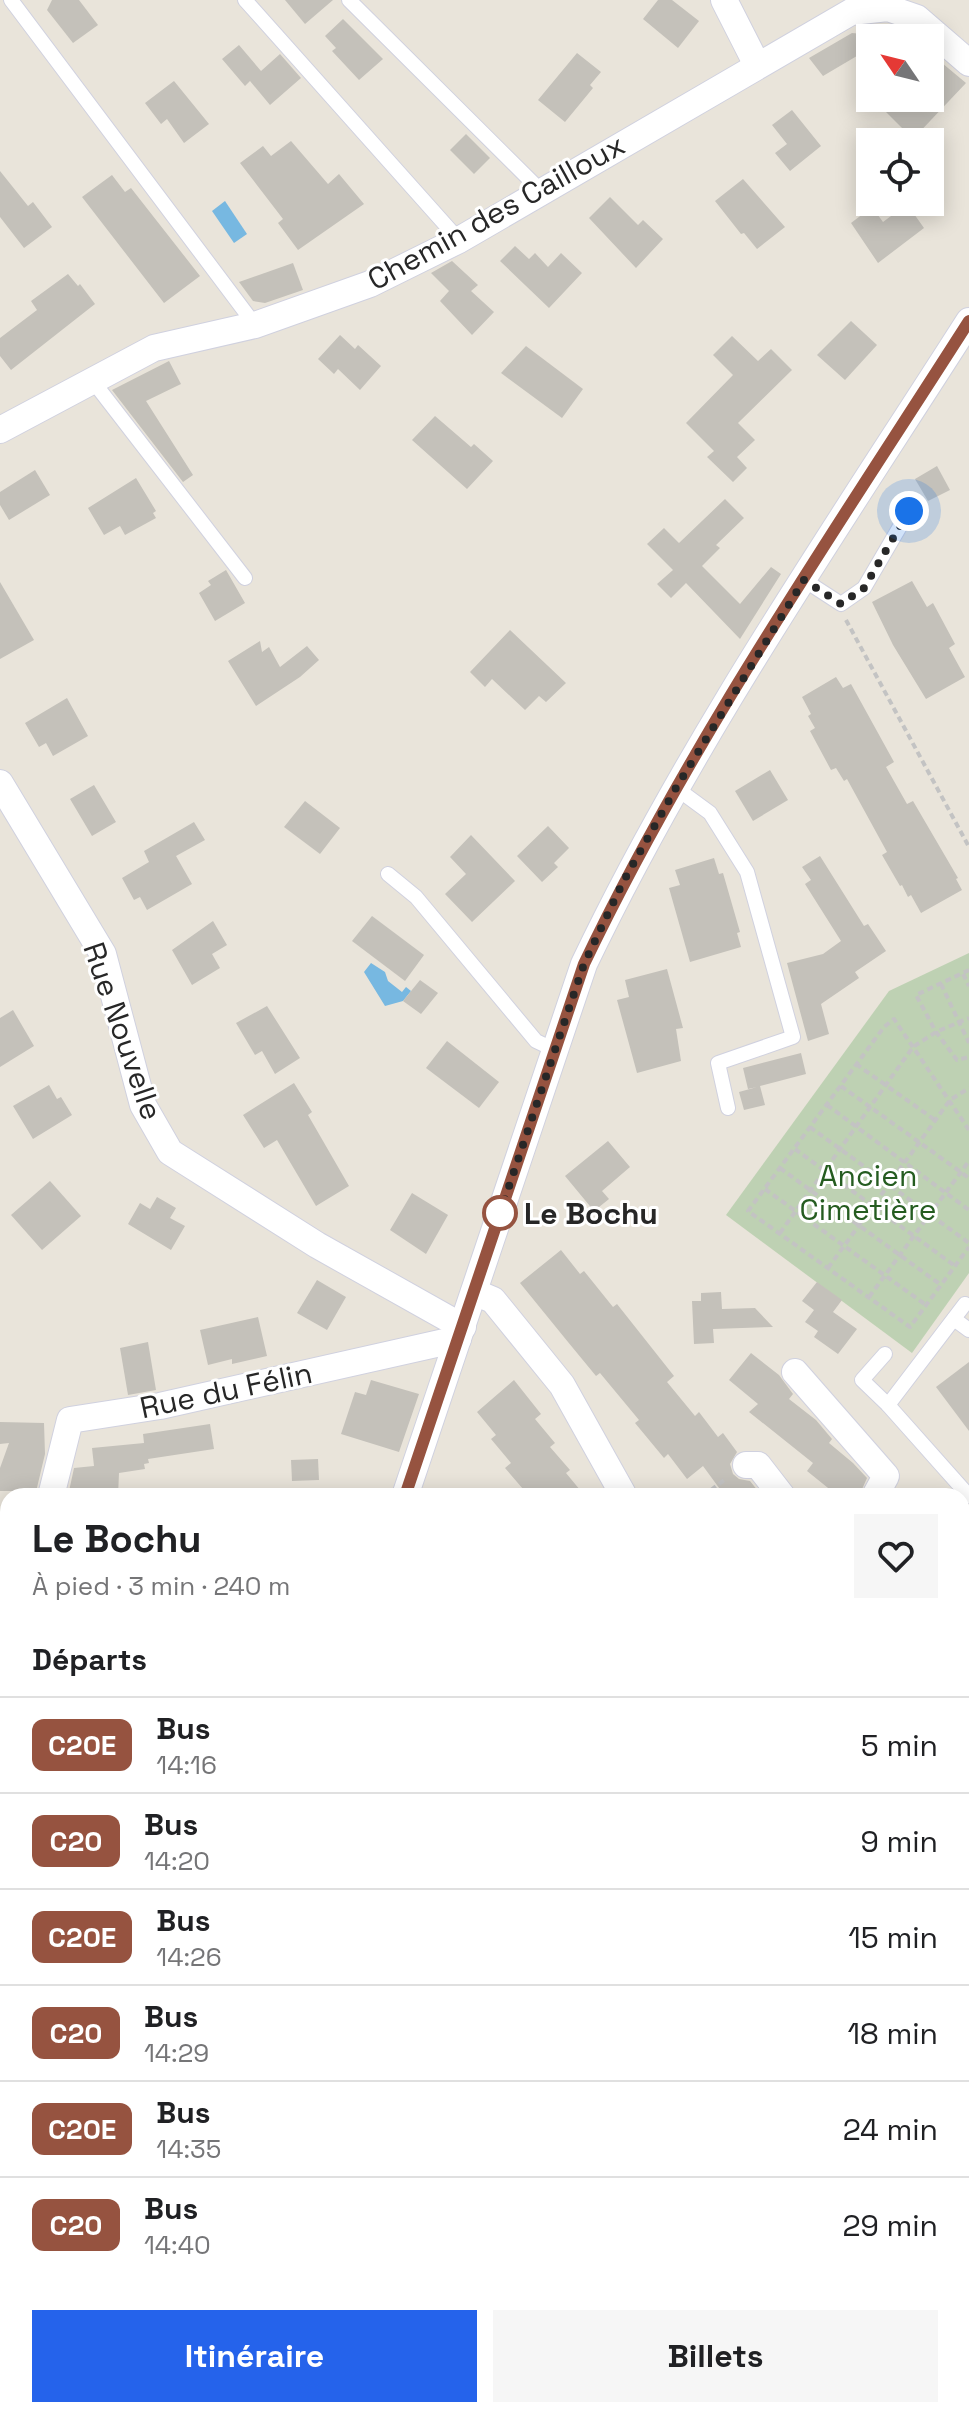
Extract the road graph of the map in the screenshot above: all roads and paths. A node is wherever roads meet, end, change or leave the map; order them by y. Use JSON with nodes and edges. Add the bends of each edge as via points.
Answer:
{"nodes":[{"id":1,"x":11,"y":0,"type":"edge"},
{"id":2,"x":245,"y":0,"type":"edge"},
{"id":3,"x":349,"y":0,"type":"edge"},
{"id":4,"x":724,"y":0,"type":"edge"},
{"id":5,"x":969,"y":63,"type":"edge"},
{"id":6,"x":757,"y":65,"type":"junction"},
{"id":7,"x":541,"y":191,"type":"junction"},
{"id":8,"x":459,"y":240,"type":"junction"},
{"id":9,"x":969,"y":321,"type":"edge"},
{"id":10,"x":255,"y":325,"type":"junction"},
{"id":11,"x":92,"y":380,"type":"junction"},
{"id":12,"x":0,"y":430,"type":"edge"},
{"id":13,"x":909,"y":511,"type":"dead end"},
{"id":14,"x":245,"y":578,"type":"dead end"},
{"id":15,"x":804,"y":580,"type":"junction"},
{"id":16,"x":841,"y":604,"type":"junction"},
{"id":17,"x":0,"y":783,"type":"edge"},
{"id":18,"x":676,"y":788,"type":"junction"},
{"id":19,"x":969,"y":847,"type":"edge"},
{"id":20,"x":388,"y":874,"type":"dead end"},
{"id":21,"x":969,"y":970,"type":"edge"},
{"id":22,"x":963,"y":973,"type":"junction"},
{"id":23,"x":941,"y":984,"type":"junction"},
{"id":24,"x":969,"y":986,"type":"edge"},
{"id":25,"x":969,"y":1018,"type":"edge"},
{"id":26,"x":960,"y":1022,"type":"junction"},
{"id":27,"x":936,"y":1032,"type":"junction"},
{"id":28,"x":969,"y":1043,"type":"edge"},
{"id":29,"x":913,"y":1047,"type":"junction"},
{"id":30,"x":555,"y":1050,"type":"junction"},
{"id":31,"x":969,"y":1057,"type":"edge"},
{"id":32,"x":856,"y":1064,"type":"junction"},
{"id":33,"x":841,"y":1085,"type":"junction"},
{"id":34,"x":886,"y":1086,"type":"junction"},
{"id":35,"x":969,"y":1088,"type":"edge"},
{"id":36,"x":950,"y":1100,"type":"junction"},
{"id":37,"x":827,"y":1105,"type":"junction"},
{"id":38,"x":871,"y":1107,"type":"junction"},
{"id":39,"x":728,"y":1108,"type":"dead end"},
{"id":40,"x":935,"y":1120,"type":"junction"},
{"id":41,"x":810,"y":1127,"type":"junction"},
{"id":42,"x":857,"y":1127,"type":"junction"},
{"id":43,"x":969,"y":1130,"type":"edge"},
{"id":44,"x":919,"y":1141,"type":"junction"},
{"id":45,"x":795,"y":1149,"type":"junction"},
{"id":46,"x":840,"y":1150,"type":"junction"},
{"id":47,"x":969,"y":1161,"type":"edge"},
{"id":48,"x":904,"y":1162,"type":"junction"},
{"id":49,"x":780,"y":1168,"type":"junction"},
{"id":50,"x":825,"y":1170,"type":"junction"},
{"id":51,"x":961,"y":1172,"type":"junction"},
{"id":52,"x":969,"y":1178,"type":"edge"},
{"id":53,"x":888,"y":1184,"type":"junction"},
{"id":54,"x":765,"y":1189,"type":"junction"},
{"id":55,"x":810,"y":1191,"type":"junction"},
{"id":56,"x":945,"y":1193,"type":"junction"},
{"id":57,"x":873,"y":1206,"type":"junction"},
{"id":58,"x":969,"y":1210,"type":"edge"},
{"id":59,"x":796,"y":1211,"type":"junction"},
{"id":60,"x":930,"y":1214,"type":"junction"},
{"id":61,"x":858,"y":1226,"type":"junction"},
{"id":62,"x":780,"y":1233,"type":"junction"},
{"id":63,"x":914,"y":1236,"type":"junction"},
{"id":64,"x":969,"y":1245,"type":"edge"},
{"id":65,"x":844,"y":1246,"type":"junction"},
{"id":66,"x":900,"y":1256,"type":"junction"},
{"id":67,"x":955,"y":1266,"type":"junction"},
{"id":68,"x":828,"y":1268,"type":"junction"},
{"id":69,"x":885,"y":1276,"type":"junction"},
{"id":70,"x":941,"y":1285,"type":"junction"},
{"id":71,"x":474,"y":1292,"type":"junction"},
{"id":72,"x":869,"y":1297,"type":"junction"},
{"id":73,"x":965,"y":1304,"type":"dead end"},
{"id":74,"x":926,"y":1305,"type":"junction"},
{"id":75,"x":954,"y":1319,"type":"junction"},
{"id":76,"x":969,"y":1330,"type":"edge"},
{"id":77,"x":460,"y":1333,"type":"junction"},
{"id":78,"x":885,"y":1354,"type":"dead end"},
{"id":79,"x":795,"y":1372,"type":"dead end"},
{"id":80,"x":888,"y":1405,"type":"junction"},
{"id":81,"x":746,"y":1465,"type":"dead end"},
{"id":82,"x":53,"y":1488,"type":"edge"},
{"id":83,"x":408,"y":1488,"type":"edge"},
{"id":84,"x":620,"y":1488,"type":"edge"},
{"id":85,"x":776,"y":1488,"type":"edge"},
{"id":86,"x":879,"y":1488,"type":"edge"},
{"id":87,"x":962,"y":1488,"type":"edge"}],
"edges":[{"from":1,"to":10,"type":"lane"},
{"from":2,"to":8,"type":"lane"},
{"from":3,"to":7,"type":"lane"},
{"from":4,"to":6,"type":"street"},
{"from":5,"to":6,"type":"street","name":"Chemin des Cailloux","via":[[917,18],[888,8],[851,12]]},
{"from":6,"to":7,"type":"street","name":"Chemin des Cailloux"},
{"from":7,"to":8,"type":"street","name":"Chemin des Cailloux"},
{"from":8,"to":10,"type":"street","name":"Chemin des Cailloux","via":[[370,284]]},
{"from":9,"to":15,"type":"street"},
{"from":10,"to":11,"type":"street","name":"Chemin des Cailloux","via":[[154,348]]},
{"from":11,"to":12,"type":"street","name":"Chemin des Cailloux"},
{"from":11,"to":14,"type":"lane"},
{"from":13,"to":16,"type":"lane","via":[[864,588]]},
{"from":15,"to":16,"type":"lane"},
{"from":15,"to":18,"type":"street"},
{"from":16,"to":19,"type":"path","via":[[849,629]]},
{"from":17,"to":77,"type":"street","name":"Rue Nouvelle","via":[[103,954],[143,1105],[170,1152]]},
{"from":18,"to":30,"type":"street","via":[[584,964]]},
{"from":18,"to":39,"type":"lane","via":[[710,813],[747,872],[793,1037],[718,1063]]},
{"from":20,"to":30,"type":"lane","via":[[416,897],[536,1041]]},
{"from":21,"to":22,"type":"path"},
{"from":22,"to":23,"type":"path"},
{"from":22,"to":24,"type":"path"},
{"from":23,"to":26,"type":"path"},
{"from":23,"to":27,"type":"path","via":[[916,995]]},
{"from":25,"to":26,"type":"path"},
{"from":26,"to":27,"type":"path"},
{"from":26,"to":28,"type":"path"},
{"from":27,"to":29,"type":"path"},
{"from":27,"to":31,"type":"path","via":[[957,1060]]},
{"from":29,"to":32,"type":"path","via":[[894,1019]]},
{"from":29,"to":34,"type":"path"},
{"from":29,"to":36,"type":"path"},
{"from":30,"to":71,"type":"street"},
{"from":32,"to":33,"type":"path"},
{"from":32,"to":34,"type":"path"},
{"from":33,"to":37,"type":"path"},
{"from":33,"to":38,"type":"path"},
{"from":34,"to":38,"type":"path"},
{"from":34,"to":40,"type":"path"},
{"from":35,"to":36,"type":"path"},
{"from":36,"to":40,"type":"path"},
{"from":36,"to":43,"type":"path"},
{"from":37,"to":41,"type":"path"},
{"from":37,"to":42,"type":"path"},
{"from":38,"to":42,"type":"path"},
{"from":38,"to":44,"type":"path"},
{"from":40,"to":44,"type":"path"},
{"from":41,"to":45,"type":"path"},
{"from":41,"to":46,"type":"path"},
{"from":42,"to":46,"type":"path"},
{"from":42,"to":48,"type":"path"},
{"from":44,"to":48,"type":"path"},
{"from":44,"to":51,"type":"path"},
{"from":45,"to":49,"type":"path"},
{"from":45,"to":50,"type":"path"},
{"from":46,"to":50,"type":"path"},
{"from":46,"to":53,"type":"path"},
{"from":47,"to":51,"type":"path"},
{"from":48,"to":53,"type":"path"},
{"from":48,"to":56,"type":"path"},
{"from":49,"to":54,"type":"path"},
{"from":49,"to":55,"type":"path"},
{"from":50,"to":55,"type":"path"},
{"from":50,"to":57,"type":"path"},
{"from":51,"to":52,"type":"path"},
{"from":51,"to":56,"type":"path"},
{"from":53,"to":57,"type":"path"},
{"from":53,"to":60,"type":"path"},
{"from":54,"to":59,"type":"path"},
{"from":54,"to":62,"type":"path","via":[[748,1211]]},
{"from":55,"to":59,"type":"path"},
{"from":55,"to":61,"type":"path"},
{"from":56,"to":58,"type":"path"},
{"from":56,"to":60,"type":"path"},
{"from":57,"to":61,"type":"path"},
{"from":57,"to":63,"type":"path"},
{"from":59,"to":62,"type":"path"},
{"from":59,"to":65,"type":"path"},
{"from":60,"to":63,"type":"path"},
{"from":60,"to":64,"type":"path"},
{"from":61,"to":65,"type":"path"},
{"from":61,"to":66,"type":"path"},
{"from":62,"to":68,"type":"path"},
{"from":63,"to":66,"type":"path"},
{"from":63,"to":67,"type":"path"},
{"from":64,"to":67,"type":"path"},
{"from":65,"to":68,"type":"path"},
{"from":65,"to":69,"type":"path"},
{"from":66,"to":69,"type":"path"},
{"from":66,"to":70,"type":"path"},
{"from":67,"to":70,"type":"path"},
{"from":68,"to":72,"type":"path"},
{"from":69,"to":72,"type":"path"},
{"from":69,"to":74,"type":"path"},
{"from":70,"to":74,"type":"path"},
{"from":71,"to":77,"type":"street"},
{"from":71,"to":84,"type":"street","via":[[493,1300],[562,1385]]},
{"from":72,"to":74,"type":"path","via":[[910,1327]]},
{"from":73,"to":75,"type":"lane"},
{"from":75,"to":76,"type":"lane"},
{"from":75,"to":80,"type":"lane"},
{"from":77,"to":82,"type":"street","name":"Rue du Félin","via":[[160,1406],[70,1420]]},
{"from":77,"to":83,"type":"street"},
{"from":78,"to":80,"type":"lane","via":[[862,1380]]},
{"from":79,"to":86,"type":"street","via":[[886,1476]]},
{"from":80,"to":87,"type":"lane"},
{"from":81,"to":85,"type":"street","via":[[758,1465]]}]}
